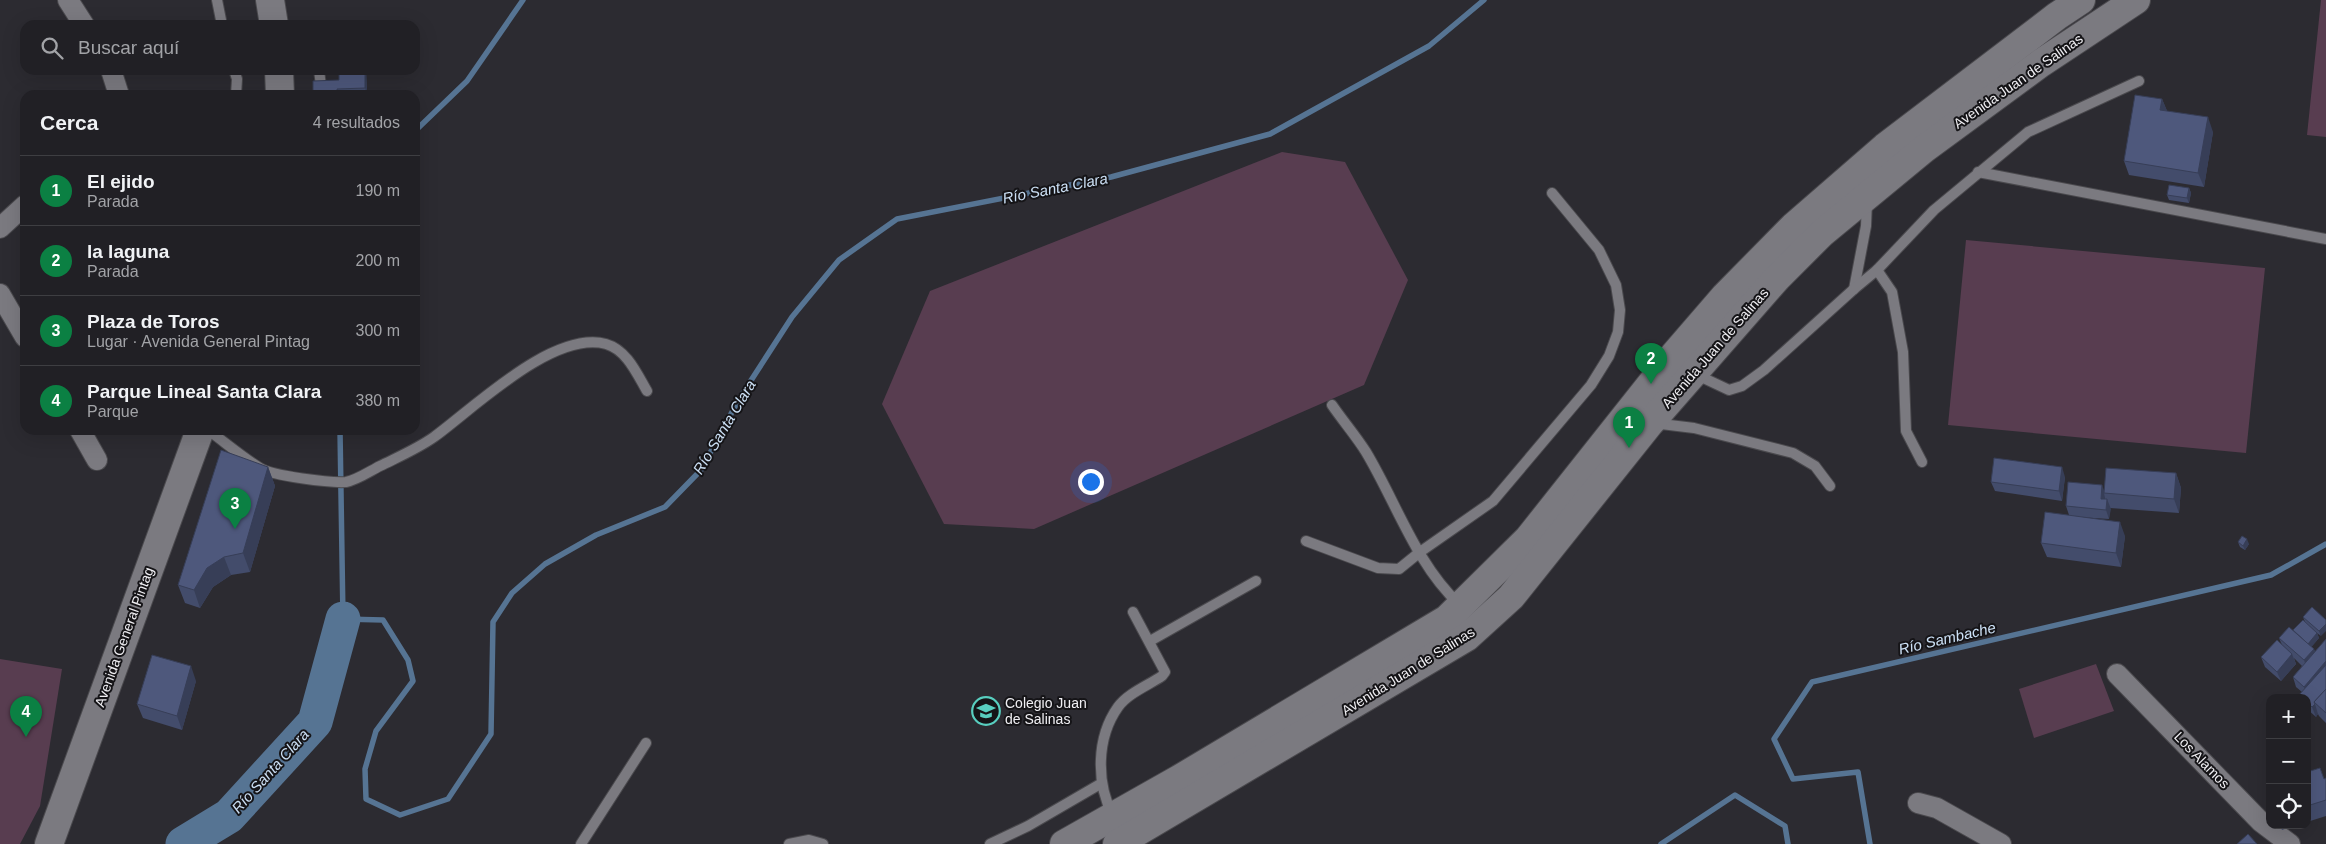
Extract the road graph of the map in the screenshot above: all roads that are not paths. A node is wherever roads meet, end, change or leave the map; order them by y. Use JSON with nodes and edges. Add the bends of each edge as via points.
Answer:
{"nodes":[{"id":1,"x":68,"y":0,"type":"edge"},
{"id":2,"x":217,"y":0,"type":"edge"},
{"id":3,"x":270,"y":0,"type":"edge"},
{"id":4,"x":2081,"y":0,"type":"edge"},
{"id":5,"x":2136,"y":0,"type":"edge"},
{"id":6,"x":81,"y":20,"type":"edge"},
{"id":7,"x":221,"y":20,"type":"edge"},
{"id":8,"x":273,"y":20,"type":"edge"},
{"id":9,"x":113,"y":75,"type":"edge"},
{"id":10,"x":236,"y":75,"type":"edge"},
{"id":11,"x":279,"y":75,"type":"edge"},
{"id":12,"x":320,"y":75,"type":"edge"},
{"id":13,"x":2139,"y":81,"type":"dead end"},
{"id":14,"x":321,"y":86,"type":"edge"},
{"id":15,"x":117,"y":90,"type":"edge"},
{"id":16,"x":236,"y":90,"type":"edge"},
{"id":17,"x":280,"y":90,"type":"edge"},
{"id":18,"x":1978,"y":172,"type":"junction"},
{"id":19,"x":1552,"y":193,"type":"dead end"},
{"id":20,"x":1867,"y":196,"type":"junction"},
{"id":21,"x":20,"y":210,"type":"edge"},
{"id":22,"x":0,"y":228,"type":"edge"},
{"id":23,"x":2326,"y":239,"type":"edge"},
{"id":24,"x":1877,"y":270,"type":"junction"},
{"id":25,"x":1854,"y":289,"type":"junction"},
{"id":26,"x":0,"y":294,"type":"edge"},
{"id":27,"x":20,"y":328,"type":"edge"},
{"id":28,"x":1683,"y":364,"type":"junction"},
{"id":29,"x":647,"y":391,"type":"dead end"},
{"id":30,"x":1332,"y":405,"type":"dead end"},
{"id":31,"x":1650,"y":423,"type":"junction"},
{"id":32,"x":83,"y":435,"type":"edge"},
{"id":33,"x":198,"y":435,"type":"edge"},
{"id":34,"x":215,"y":435,"type":"edge"},
{"id":35,"x":97,"y":460,"type":"dead end"},
{"id":36,"x":1922,"y":462,"type":"dead end"},
{"id":37,"x":1830,"y":486,"type":"dead end"},
{"id":38,"x":1306,"y":541,"type":"dead end"},
{"id":39,"x":1420,"y":552,"type":"junction"},
{"id":40,"x":1256,"y":581,"type":"dead end"},
{"id":41,"x":1462,"y":606,"type":"junction"},
{"id":42,"x":1134,"y":612,"type":"dead end"},
{"id":43,"x":1150,"y":641,"type":"junction"},
{"id":44,"x":2117,"y":674,"type":"dead end"},
{"id":45,"x":646,"y":743,"type":"dead end"},
{"id":46,"x":1102,"y":782,"type":"junction"},
{"id":47,"x":1918,"y":803,"type":"dead end"},
{"id":48,"x":1119,"y":833,"type":"edge"},
{"id":49,"x":49,"y":844,"type":"edge"},
{"id":50,"x":581,"y":844,"type":"edge"},
{"id":51,"x":789,"y":844,"type":"edge"},
{"id":52,"x":823,"y":844,"type":"edge"},
{"id":53,"x":990,"y":844,"type":"edge"},
{"id":54,"x":1064,"y":844,"type":"edge"},
{"id":55,"x":2001,"y":844,"type":"edge"},
{"id":56,"x":2290,"y":844,"type":"edge"}],
"edges":[{"from":1,"to":6,"type":"street"},
{"from":2,"to":7,"type":"lane"},
{"from":3,"to":8,"type":"main road"},
{"from":4,"to":28,"type":"main road","name":"Avenida Juan de Salinas","via":[[1885,147],[1794,226],[1725,296]]},
{"from":5,"to":20,"type":"main road","name":"Avenida Juan de Salinas","via":[[2041,63],[1924,149]]},
{"from":9,"to":15,"type":"street"},
{"from":10,"to":16,"type":"lane"},
{"from":11,"to":17,"type":"main road"},
{"from":12,"to":14,"type":"lane"},
{"from":13,"to":18,"type":"lane","via":[[2028,132]]},
{"from":18,"to":23,"type":"lane"},
{"from":18,"to":24,"type":"lane","via":[[1934,210]]},
{"from":19,"to":39,"type":"lane","via":[[1599,250],[1616,285],[1620,310],[1618,332],[1609,356],[1591,385],[1493,501]]},
{"from":20,"to":25,"type":"lane","via":[[1867,220]]},
{"from":20,"to":28,"type":"main road","name":"Avenida Juan de Salinas"},
{"from":21,"to":22,"type":"street"},
{"from":24,"to":25,"type":"lane"},
{"from":24,"to":36,"type":"lane","via":[[1892,292],[1903,352],[1906,431]]},
{"from":25,"to":28,"type":"lane","via":[[1742,386],[1729,390]]},
{"from":26,"to":27,"type":"street"},
{"from":28,"to":31,"type":"main road","name":"Avenida Juan de Salinas"},
{"from":28,"to":41,"type":"main road","name":"Avenida Juan de Salinas","via":[[1528,539]]},
{"from":29,"to":34,"type":"lane","via":[[633,366],[607,344],[564,348],[523,368],[432,438],[347,482],[321,482],[262,469]]},
{"from":30,"to":39,"type":"lane","via":[[1365,451]]},
{"from":31,"to":37,"type":"lane","via":[[1694,428],[1793,453],[1815,466]]},
{"from":31,"to":48,"type":"main road","name":"Avenida Juan de Salinas","via":[[1511,597],[1467,637]]},
{"from":32,"to":35,"type":"street"},
{"from":33,"to":49,"type":"main road","name":"Avenida General Pintag"},
{"from":38,"to":39,"type":"lane","via":[[1378,568],[1399,569]]},
{"from":39,"to":41,"type":"lane","via":[[1446,592]]},
{"from":40,"to":43,"type":"lane"},
{"from":41,"to":48,"type":"main road","name":"Avenida Juan de Salinas","via":[[1447,619]]},
{"from":42,"to":43,"type":"lane"},
{"from":43,"to":46,"type":"lane","via":[[1164,672],[1118,707],[1101,753]]},
{"from":44,"to":56,"type":"street","name":"Los Alamos","via":[[2261,822]]},
{"from":45,"to":50,"type":"lane"},
{"from":46,"to":48,"type":"lane","via":[[1104,800]]},
{"from":46,"to":53,"type":"lane","via":[[1028,826]]},
{"from":47,"to":55,"type":"street","via":[[1937,808]]},
{"from":48,"to":54,"type":"main road","name":"Avenida Juan de Salinas"},
{"from":51,"to":52,"type":"lane","via":[[809,840]]}]}
